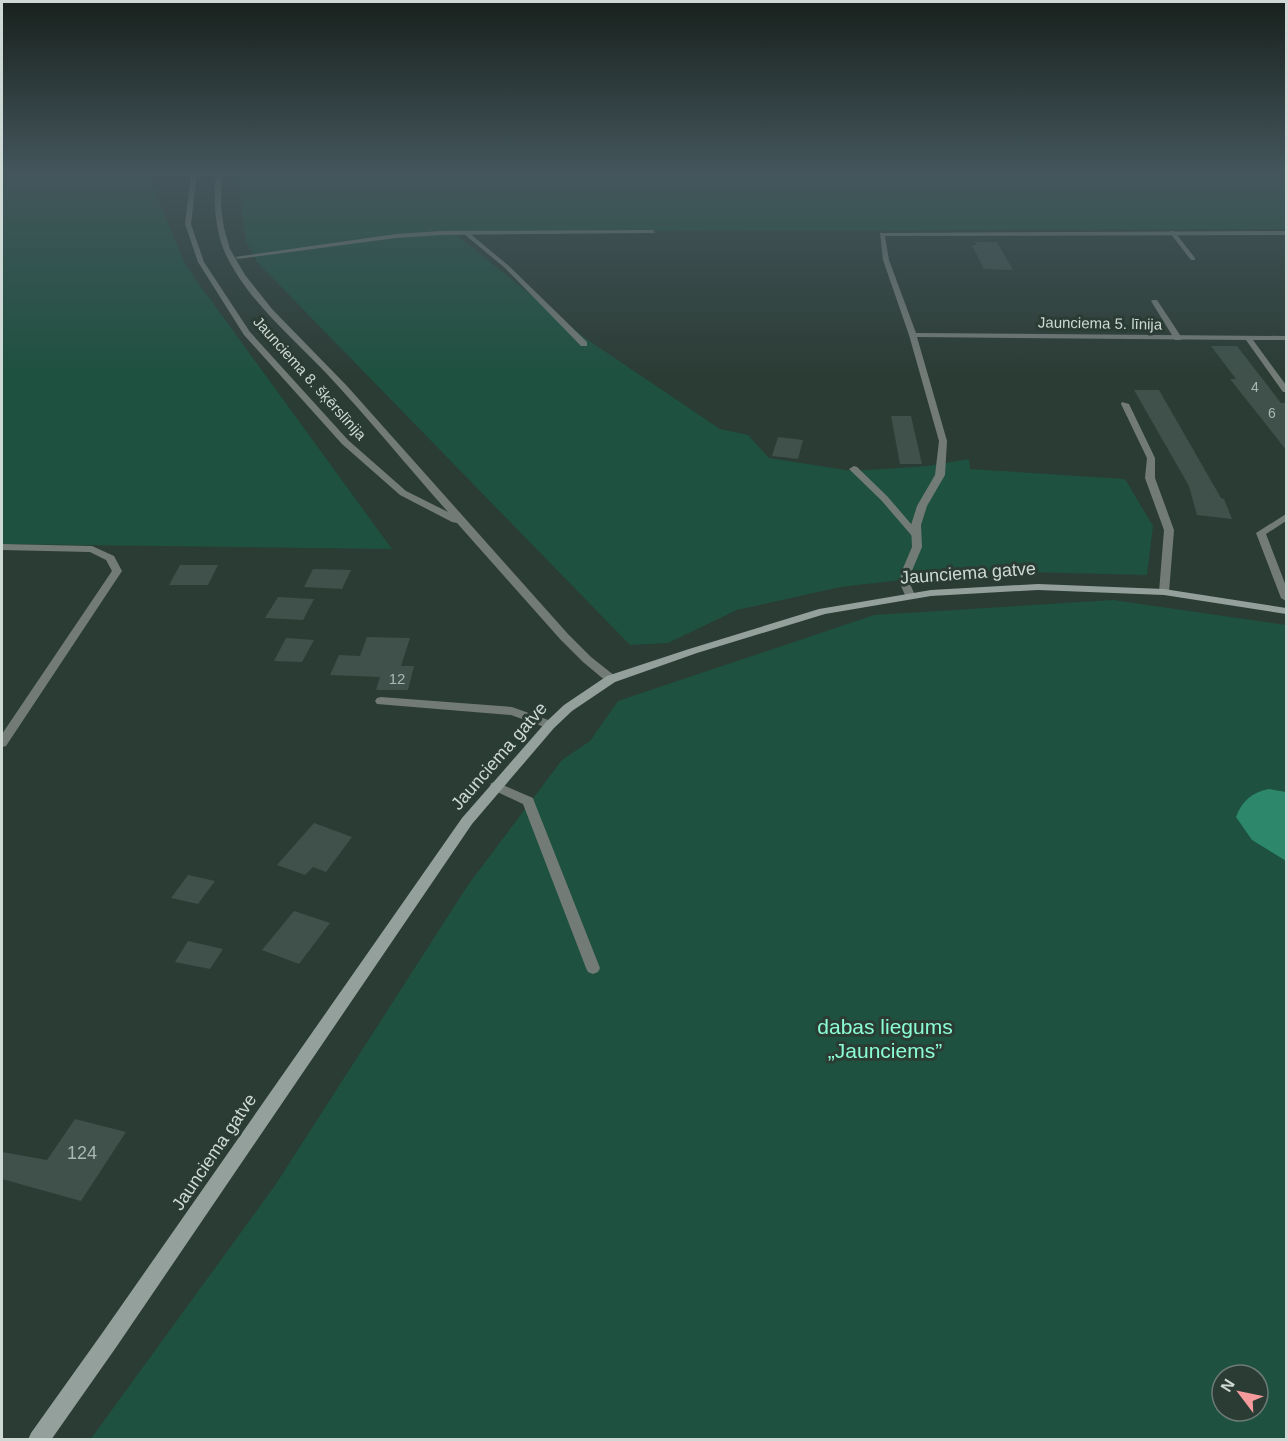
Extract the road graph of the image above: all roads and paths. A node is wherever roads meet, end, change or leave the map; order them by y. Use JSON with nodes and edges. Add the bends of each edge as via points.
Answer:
{"nodes":[{"id":1,"x":194,"y":241,"type":"edge"},
{"id":2,"x":225,"y":241,"type":"edge"},
{"id":3,"x":357,"y":241,"type":"edge"},
{"id":4,"x":476,"y":241,"type":"edge"},
{"id":5,"x":883,"y":241,"type":"edge"},
{"id":6,"x":1179,"y":241,"type":"edge"},
{"id":7,"x":238,"y":257,"type":"dead end"},
{"id":8,"x":1193,"y":259,"type":"dead end"},
{"id":9,"x":1155,"y":301,"type":"dead end"},
{"id":10,"x":913,"y":335,"type":"junction"},
{"id":11,"x":1178,"y":338,"type":"junction"},
{"id":12,"x":1248,"y":338,"type":"junction"},
{"id":13,"x":1287,"y":338,"type":"edge"},
{"id":14,"x":584,"y":344,"type":"dead end"},
{"id":15,"x":1287,"y":390,"type":"edge"},
{"id":16,"x":1125,"y":404,"type":"dead end"},
{"id":17,"x":854,"y":469,"type":"dead end"},
{"id":18,"x":1287,"y":517,"type":"edge"},
{"id":19,"x":461,"y":524,"type":"junction"},
{"id":20,"x":915,"y":534,"type":"junction"},
{"id":21,"x":2,"y":548,"type":"edge"},
{"id":22,"x":1164,"y":592,"type":"junction"},
{"id":23,"x":910,"y":596,"type":"junction"},
{"id":24,"x":1287,"y":598,"type":"edge"},
{"id":25,"x":1287,"y":611,"type":"edge"},
{"id":26,"x":611,"y":679,"type":"junction"},
{"id":27,"x":381,"y":701,"type":"dead end"},
{"id":28,"x":549,"y":725,"type":"junction"},
{"id":29,"x":2,"y":743,"type":"edge"},
{"id":30,"x":496,"y":786,"type":"junction"},
{"id":31,"x":593,"y":968,"type":"dead end"},
{"id":32,"x":38,"y":1440,"type":"edge"}],
"edges":[{"from":1,"to":19,"type":"street","name":"Jaunciema 8. šķērslīnija","via":[[201,262],[247,333],[345,442],[403,493]]},
{"from":2,"to":19,"type":"street","name":"Jaunciema 8. šķērslīnija","via":[[258,297],[342,386]]},
{"from":3,"to":7,"type":"street"},
{"from":4,"to":14,"type":"street"},
{"from":5,"to":10,"type":"street"},
{"from":6,"to":8,"type":"street"},
{"from":9,"to":11,"type":"street"},
{"from":10,"to":11,"type":"street","name":"Jaunciema 5. līnija"},
{"from":10,"to":20,"type":"street","via":[[943,441],[940,476],[922,506]]},
{"from":11,"to":12,"type":"street","name":"Jaunciema 5. līnija"},
{"from":12,"to":13,"type":"street","name":"Jaunciema 5. līnija"},
{"from":12,"to":15,"type":"street"},
{"from":16,"to":22,"type":"street","via":[[1151,458],[1150,478],[1169,530]]},
{"from":17,"to":20,"type":"street"},
{"from":18,"to":24,"type":"street","via":[[1261,532]]},
{"from":19,"to":26,"type":"street","name":"Jaunciema 8. šķērslīnija","via":[[579,652]]},
{"from":20,"to":23,"type":"street","via":[[917,547],[905,584]]},
{"from":21,"to":29,"type":"street","via":[[92,549],[110,558],[117,571]]},
{"from":22,"to":23,"type":"main road","name":"Jaunciema gatve","via":[[1038,587]]},
{"from":22,"to":25,"type":"main road","name":"Jaunciema gatve"},
{"from":23,"to":26,"type":"main road","name":"Jaunciema gatve","via":[[823,611]]},
{"from":26,"to":28,"type":"main road","name":"Jaunciema gatve"},
{"from":27,"to":28,"type":"street","via":[[512,711]]},
{"from":28,"to":30,"type":"main road","name":"Jaunciema gatve"},
{"from":30,"to":31,"type":"street","via":[[528,801]]},
{"from":30,"to":32,"type":"main road","name":"Jaunciema gatve","via":[[467,820],[366,964]]}]}
